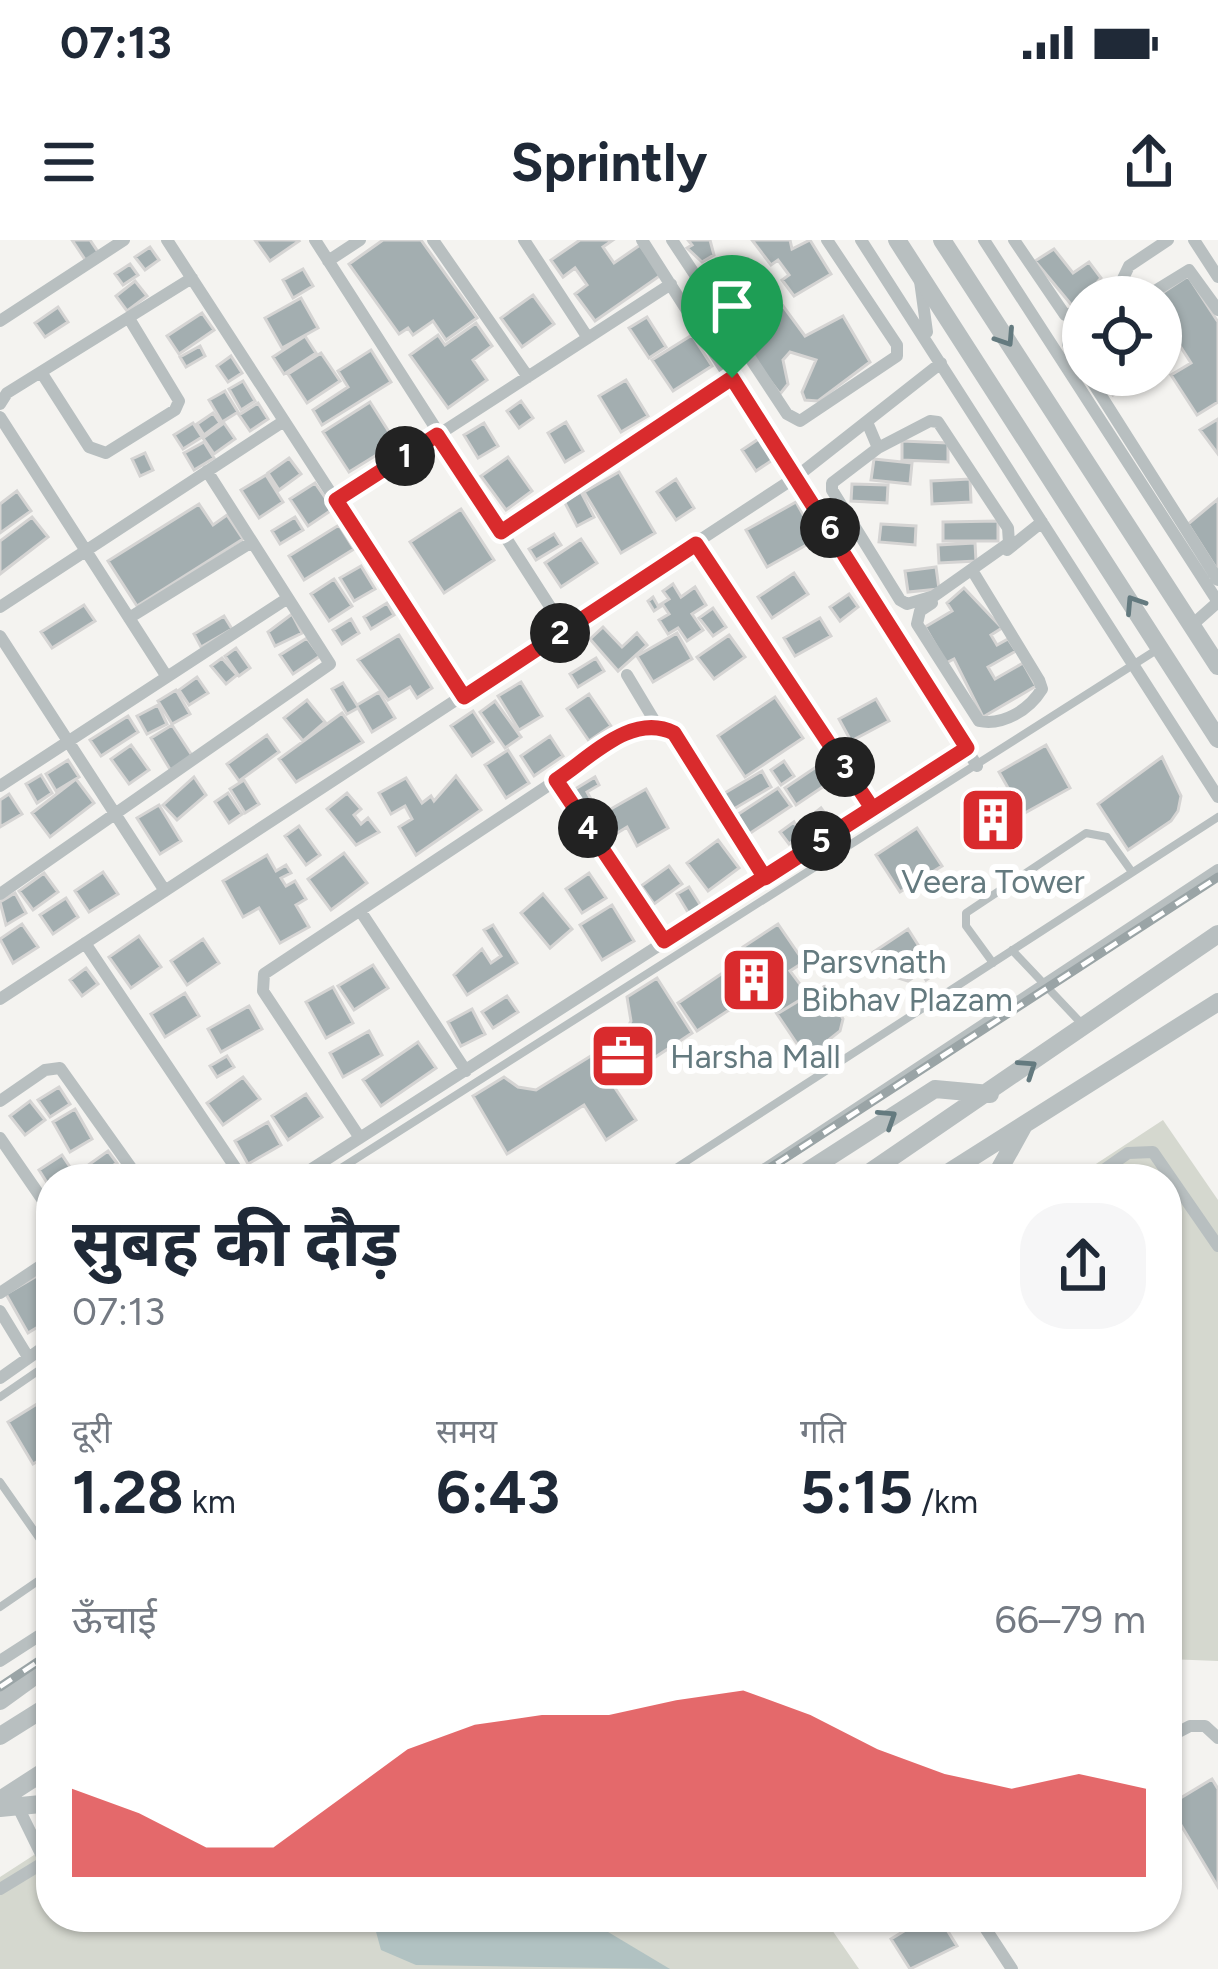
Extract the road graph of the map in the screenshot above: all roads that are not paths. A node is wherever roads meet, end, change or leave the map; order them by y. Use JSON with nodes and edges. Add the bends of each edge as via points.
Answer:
{"nodes":[{"id":1,"x":124,"y":240,"type":"edge"},
{"id":2,"x":167,"y":240,"type":"edge"},
{"id":3,"x":314,"y":240,"type":"edge"},
{"id":4,"x":360,"y":240,"type":"edge"},
{"id":5,"x":433,"y":240,"type":"edge"},
{"id":6,"x":524,"y":240,"type":"edge"},
{"id":7,"x":642,"y":240,"type":"edge"},
{"id":8,"x":672,"y":240,"type":"edge"},
{"id":9,"x":827,"y":240,"type":"edge"},
{"id":10,"x":861,"y":240,"type":"edge"},
{"id":11,"x":897,"y":240,"type":"edge"},
{"id":12,"x":942,"y":240,"type":"edge"},
{"id":13,"x":984,"y":240,"type":"edge"},
{"id":14,"x":1168,"y":240,"type":"edge"},
{"id":15,"x":1194,"y":240,"type":"edge"},
{"id":16,"x":1014,"y":241,"type":"edge"},
{"id":17,"x":994,"y":256,"type":"junction"},
{"id":18,"x":328,"y":261,"type":"junction"},
{"id":19,"x":1028,"y":261,"type":"junction"},
{"id":20,"x":919,"y":274,"type":"junction"},
{"id":21,"x":1217,"y":274,"type":"edge"},
{"id":22,"x":1006,"y":275,"type":"junction"},
{"id":23,"x":1124,"y":276,"type":"edge"},
{"id":24,"x":1179,"y":276,"type":"edge"},
{"id":25,"x":192,"y":278,"type":"junction"},
{"id":26,"x":671,"y":284,"type":"junction"},
{"id":27,"x":1218,"y":310,"type":"edge"},
{"id":28,"x":1062,"y":311,"type":"edge"},
{"id":29,"x":130,"y":320,"type":"junction"},
{"id":30,"x":0,"y":321,"type":"edge"},
{"id":31,"x":588,"y":338,"type":"junction"},
{"id":32,"x":928,"y":339,"type":"junction"},
{"id":33,"x":941,"y":364,"type":"junction"},
{"id":34,"x":40,"y":372,"type":"junction"},
{"id":35,"x":527,"y":377,"type":"junction"},
{"id":36,"x":732,"y":378,"type":"junction"},
{"id":37,"x":1099,"y":396,"type":"edge"},
{"id":38,"x":0,"y":404,"type":"edge"},
{"id":39,"x":0,"y":417,"type":"edge"},
{"id":40,"x":284,"y":421,"type":"junction"},
{"id":41,"x":866,"y":422,"type":"junction"},
{"id":42,"x":437,"y":435,"type":"junction"},
{"id":43,"x":878,"y":448,"type":"junction"},
{"id":44,"x":1130,"y":454,"type":"junction"},
{"id":45,"x":207,"y":471,"type":"junction"},
{"id":46,"x":796,"y":477,"type":"junction"},
{"id":47,"x":1144,"y":477,"type":"junction"},
{"id":48,"x":336,"y":500,"type":"junction"},
{"id":49,"x":1042,"y":522,"type":"junction"},
{"id":50,"x":501,"y":532,"type":"junction"},
{"id":51,"x":252,"y":542,"type":"junction"},
{"id":52,"x":696,"y":544,"type":"junction"},
{"id":53,"x":85,"y":551,"type":"junction"},
{"id":54,"x":975,"y":575,"type":"junction"},
{"id":55,"x":1218,"y":580,"type":"edge"},
{"id":56,"x":288,"y":598,"type":"junction"},
{"id":57,"x":0,"y":607,"type":"edge"},
{"id":58,"x":129,"y":618,"type":"junction"},
{"id":59,"x":1192,"y":625,"type":"junction"},
{"id":60,"x":565,"y":630,"type":"junction"},
{"id":61,"x":0,"y":636,"type":"edge"},
{"id":62,"x":1162,"y":646,"type":"junction"},
{"id":63,"x":1132,"y":663,"type":"junction"},
{"id":64,"x":1218,"y":666,"type":"edge"},
{"id":65,"x":627,"y":675,"type":"dead end"},
{"id":66,"x":167,"y":677,"type":"junction"},
{"id":67,"x":464,"y":697,"type":"junction"},
{"id":68,"x":657,"y":725,"type":"junction"},
{"id":69,"x":1218,"y":739,"type":"edge"},
{"id":70,"x":68,"y":741,"type":"junction"},
{"id":71,"x":967,"y":748,"type":"junction"},
{"id":72,"x":976,"y":766,"type":"junction"},
{"id":73,"x":556,"y":780,"type":"junction"},
{"id":74,"x":0,"y":786,"type":"edge"},
{"id":75,"x":1218,"y":797,"type":"edge"},
{"id":76,"x":872,"y":808,"type":"junction"},
{"id":77,"x":117,"y":817,"type":"junction"},
{"id":78,"x":1218,"y":817,"type":"edge"},
{"id":79,"x":1218,"y":870,"type":"edge"},
{"id":80,"x":1132,"y":872,"type":"junction"},
{"id":81,"x":765,"y":878,"type":"junction"},
{"id":82,"x":165,"y":891,"type":"junction"},
{"id":83,"x":0,"y":894,"type":"edge"},
{"id":84,"x":361,"y":912,"type":"junction"},
{"id":85,"x":1218,"y":934,"type":"edge"},
{"id":86,"x":664,"y":941,"type":"junction"},
{"id":87,"x":85,"y":943,"type":"junction"},
{"id":88,"x":1012,"y":950,"type":"junction"},
{"id":89,"x":993,"y":963,"type":"junction"},
{"id":90,"x":1045,"y":989,"type":"junction"},
{"id":91,"x":0,"y":999,"type":"edge"},
{"id":92,"x":1218,"y":1002,"type":"edge"},
{"id":93,"x":1087,"y":1029,"type":"junction"},
{"id":94,"x":466,"y":1071,"type":"junction"},
{"id":95,"x":990,"y":1094,"type":"junction"},
{"id":96,"x":0,"y":1101,"type":"edge"},
{"id":97,"x":1026,"y":1120,"type":"junction"},
{"id":98,"x":0,"y":1138,"type":"edge"},
{"id":99,"x":360,"y":1138,"type":"junction"},
{"id":100,"x":128,"y":1164,"type":"edge"},
{"id":101,"x":232,"y":1164,"type":"edge"},
{"id":102,"x":319,"y":1164,"type":"edge"},
{"id":103,"x":348,"y":1164,"type":"edge"},
{"id":104,"x":682,"y":1164,"type":"edge"},
{"id":105,"x":774,"y":1164,"type":"edge"},
{"id":106,"x":818,"y":1164,"type":"edge"},
{"id":107,"x":883,"y":1164,"type":"edge"},
{"id":108,"x":960,"y":1164,"type":"edge"},
{"id":109,"x":1002,"y":1164,"type":"edge"},
{"id":110,"x":1112,"y":1164,"type":"edge"},
{"id":111,"x":1162,"y":1164,"type":"edge"},
{"id":112,"x":36,"y":1190,"type":"edge"},
{"id":113,"x":1182,"y":1193,"type":"edge"},
{"id":114,"x":1218,"y":1246,"type":"edge"},
{"id":115,"x":36,"y":1269,"type":"edge"},
{"id":116,"x":0,"y":1293,"type":"edge"},
{"id":117,"x":0,"y":1311,"type":"edge"},
{"id":118,"x":36,"y":1352,"type":"edge"},
{"id":119,"x":28,"y":1358,"type":"junction"},
{"id":120,"x":36,"y":1372,"type":"edge"},
{"id":121,"x":0,"y":1378,"type":"edge"},
{"id":122,"x":0,"y":1396,"type":"edge"},
{"id":123,"x":0,"y":1482,"type":"edge"},
{"id":124,"x":36,"y":1534,"type":"edge"},
{"id":125,"x":36,"y":1582,"type":"edge"},
{"id":126,"x":0,"y":1607,"type":"edge"},
{"id":127,"x":36,"y":1638,"type":"edge"},
{"id":128,"x":0,"y":1661,"type":"edge"},
{"id":129,"x":36,"y":1675,"type":"edge"},
{"id":130,"x":0,"y":1701,"type":"edge"},
{"id":131,"x":36,"y":1713,"type":"edge"},
{"id":132,"x":1182,"y":1730,"type":"edge"},
{"id":133,"x":0,"y":1736,"type":"edge"},
{"id":134,"x":1218,"y":1738,"type":"edge"},
{"id":135,"x":36,"y":1780,"type":"edge"},
{"id":136,"x":36,"y":1804,"type":"edge"},
{"id":137,"x":6,"y":1806,"type":"edge"},
{"id":138,"x":36,"y":1845,"type":"edge"},
{"id":139,"x":36,"y":1867,"type":"edge"},
{"id":140,"x":0,"y":1889,"type":"edge"},
{"id":141,"x":988,"y":1932,"type":"edge"},
{"id":142,"x":1012,"y":1969,"type":"edge"}],
"edges":[{"from":1,"to":30,"type":"street"},
{"from":2,"to":25,"type":"street"},
{"from":3,"to":18,"type":"street"},
{"from":4,"to":18,"type":"street"},
{"from":5,"to":35,"type":"street"},
{"from":6,"to":31,"type":"street"},
{"from":7,"to":26,"type":"street"},
{"from":8,"to":9,"type":"street","via":[[800,421],[897,356]]},
{"from":10,"to":32,"type":"street"},
{"from":11,"to":20,"type":"street"},
{"from":12,"to":59,"type":"street","one_way":true},
{"from":13,"to":17,"type":"street"},
{"from":14,"to":23,"type":"street"},
{"from":15,"to":21,"type":"street"},
{"from":16,"to":17,"type":"street"},
{"from":16,"to":19,"type":"street"},
{"from":17,"to":22,"type":"street"},
{"from":18,"to":42,"type":"street"},
{"from":19,"to":22,"type":"street"},
{"from":19,"to":28,"type":"street"},
{"from":20,"to":32,"type":"street"},
{"from":62,"to":20,"type":"street","one_way":true},
{"from":22,"to":44,"type":"street"},
{"from":24,"to":27,"type":"street","via":[[1189,270]]},
{"from":25,"to":29,"type":"street"},
{"from":25,"to":40,"type":"street"},
{"from":26,"to":31,"type":"street"},
{"from":26,"to":36,"type":"street"},
{"from":29,"to":34,"type":"street"},
{"from":29,"to":34,"type":"street","via":[[179,401],[106,453],[89,447]]},
{"from":31,"to":35,"type":"street"},
{"from":32,"to":33,"type":"street"},
{"from":33,"to":41,"type":"street"},
{"from":33,"to":49,"type":"street"},
{"from":34,"to":38,"type":"street"},
{"from":35,"to":42,"type":"street"},
{"from":36,"to":46,"type":"street"},
{"from":36,"to":50,"type":"street"},
{"from":37,"to":44,"type":"street"},
{"from":39,"to":53,"type":"street"},
{"from":40,"to":45,"type":"street"},
{"from":40,"to":48,"type":"street"},
{"from":41,"to":43,"type":"street"},
{"from":41,"to":46,"type":"street"},
{"from":42,"to":48,"type":"street"},
{"from":42,"to":50,"type":"street"},
{"from":43,"to":43,"type":"street","via":[[832,490],[900,599],[934,596],[1009,543],[1008,528],[938,422]]},
{"from":44,"to":47,"type":"street"},
{"from":45,"to":51,"type":"street"},
{"from":45,"to":53,"type":"street"},
{"from":46,"to":52,"type":"street"},
{"from":46,"to":71,"type":"street"},
{"from":47,"to":55,"type":"street"},
{"from":47,"to":59,"type":"street","via":[[1218,602]]},
{"from":48,"to":67,"type":"street"},
{"from":49,"to":54,"type":"street"},
{"from":49,"to":63,"type":"street"},
{"from":50,"to":60,"type":"street"},
{"from":51,"to":56,"type":"street"},
{"from":51,"to":58,"type":"street"},
{"from":52,"to":60,"type":"street"},
{"from":52,"to":76,"type":"street"},
{"from":53,"to":57,"type":"street"},
{"from":53,"to":58,"type":"street"},
{"from":54,"to":54,"type":"street","via":[[1042,689],[997,723],[979,721],[917,624],[920,611]]},
{"from":56,"to":66,"type":"street"},
{"from":56,"to":77,"type":"street","via":[[330,664]]},
{"from":58,"to":66,"type":"street"},
{"from":59,"to":64,"type":"street"},
{"from":60,"to":67,"type":"street"},
{"from":61,"to":70,"type":"street"},
{"from":62,"to":63,"type":"lane"},
{"from":62,"to":69,"type":"street"},
{"from":63,"to":72,"type":"lane"},
{"from":63,"to":75,"type":"street"},
{"from":65,"to":68,"type":"street"},
{"from":66,"to":70,"type":"street"},
{"from":67,"to":82,"type":"street"},
{"from":68,"to":73,"type":"street","via":[[638,726]]},
{"from":68,"to":81,"type":"street","via":[[674,733]]},
{"from":70,"to":74,"type":"street"},
{"from":70,"to":77,"type":"street"},
{"from":71,"to":72,"type":"street"},
{"from":71,"to":76,"type":"street"},
{"from":72,"to":103,"type":"lane"},
{"from":73,"to":84,"type":"street"},
{"from":73,"to":86,"type":"street"},
{"from":76,"to":81,"type":"street"},
{"from":77,"to":82,"type":"street"},
{"from":77,"to":83,"type":"street"},
{"from":78,"to":80,"type":"lane"},
{"from":79,"to":90,"type":"street"},
{"from":80,"to":88,"type":"lane"},
{"from":80,"to":89,"type":"lane","via":[[1107,837],[1086,833],[966,913],[966,926]]},
{"from":81,"to":86,"type":"street"},
{"from":82,"to":87,"type":"street"},
{"from":84,"to":94,"type":"street"},
{"from":84,"to":99,"type":"street","via":[[273,964],[263,991]]},
{"from":85,"to":93,"type":"street"},
{"from":86,"to":94,"type":"street"},
{"from":87,"to":91,"type":"street"},
{"from":87,"to":101,"type":"street"},
{"from":88,"to":89,"type":"lane"},
{"from":88,"to":90,"type":"lane"},
{"from":89,"to":104,"type":"lane"},
{"from":90,"to":93,"type":"lane"},
{"from":90,"to":105,"type":"street"},
{"from":92,"to":97,"type":"street"},
{"from":95,"to":93,"type":"street","one_way":true},
{"from":94,"to":99,"type":"street"},
{"from":106,"to":95,"type":"street","one_way":true,"via":[[935,1089]]},
{"from":95,"to":107,"type":"street"},
{"from":96,"to":100,"type":"street","via":[[60,1068]]},
{"from":97,"to":108,"type":"street"},
{"from":97,"to":109,"type":"street"},
{"from":98,"to":112,"type":"street"},
{"from":99,"to":102,"type":"street"},
{"from":110,"to":111,"type":"street","via":[[1153,1151]]},
{"from":113,"to":114,"type":"street"},
{"from":115,"to":116,"type":"street"},
{"from":117,"to":119,"type":"street"},
{"from":118,"to":119,"type":"street"},
{"from":119,"to":121,"type":"street"},
{"from":120,"to":122,"type":"lane"},
{"from":123,"to":124,"type":"lane"},
{"from":125,"to":126,"type":"lane"},
{"from":127,"to":128,"type":"street"},
{"from":129,"to":130,"type":"street"},
{"from":131,"to":133,"type":"street"},
{"from":132,"to":134,"type":"street","via":[[1205,1726]]},
{"from":135,"to":137,"type":"street"},
{"from":136,"to":137,"type":"street"},
{"from":137,"to":138,"type":"street"},
{"from":139,"to":140,"type":"street"},
{"from":141,"to":142,"type":"street"}]}
